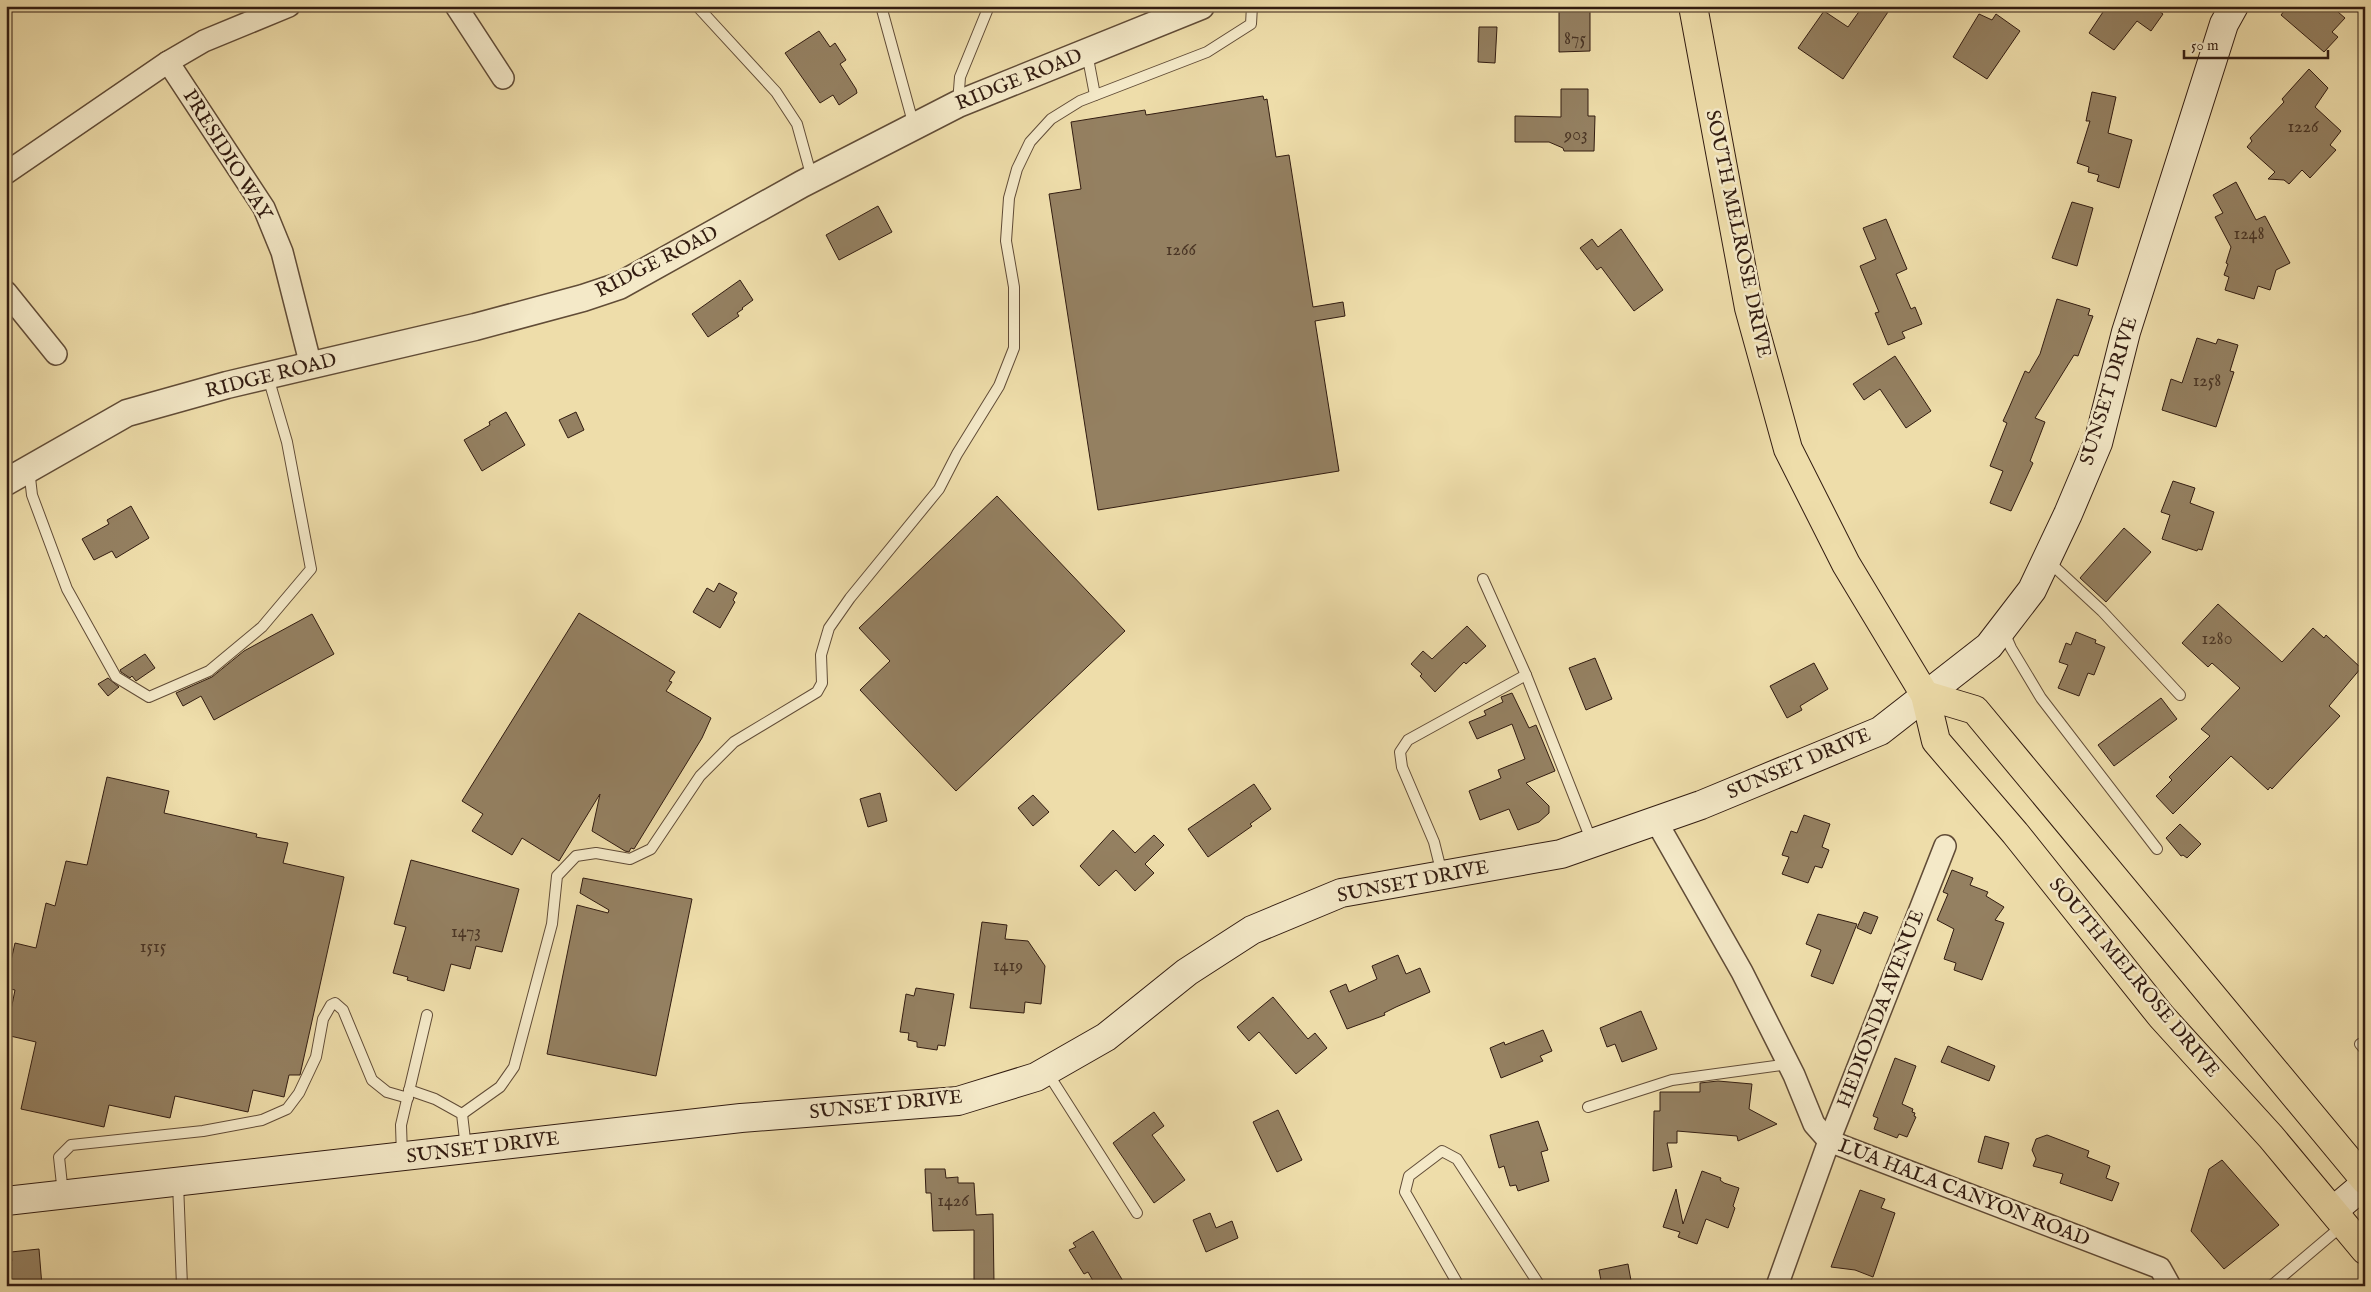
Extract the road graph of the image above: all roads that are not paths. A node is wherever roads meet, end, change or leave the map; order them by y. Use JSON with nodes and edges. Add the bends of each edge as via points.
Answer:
{"nodes":[{"id":1,"x":289,"y":6,"type":"edge"},
{"id":2,"x":456,"y":6,"type":"edge"},
{"id":3,"x":697,"y":6,"type":"edge"},
{"id":4,"x":881,"y":6,"type":"edge"},
{"id":5,"x":989,"y":6,"type":"edge"},
{"id":6,"x":1202,"y":6,"type":"edge"},
{"id":7,"x":1252,"y":6,"type":"edge"},
{"id":8,"x":1693,"y":6,"type":"edge"},
{"id":9,"x":2234,"y":6,"type":"edge"},
{"id":10,"x":1086,"y":52,"type":"junction"},
{"id":11,"x":168,"y":62,"type":"junction"},
{"id":12,"x":503,"y":78,"type":"dead end"},
{"id":13,"x":1095,"y":95,"type":"junction"},
{"id":14,"x":958,"y":104,"type":"junction"},
{"id":15,"x":914,"y":126,"type":"junction"},
{"id":16,"x":6,"y":173,"type":"edge"},
{"id":17,"x":813,"y":178,"type":"junction"},
{"id":18,"x":6,"y":292,"type":"edge"},
{"id":19,"x":56,"y":354,"type":"dead end"},
{"id":20,"x":311,"y":366,"type":"junction"},
{"id":21,"x":268,"y":376,"type":"junction"},
{"id":22,"x":29,"y":468,"type":"junction"},
{"id":23,"x":6,"y":482,"type":"edge"},
{"id":24,"x":2047,"y":560,"type":"junction"},
{"id":25,"x":1484,"y":579,"type":"dead end"},
{"id":26,"x":2002,"y":629,"type":"junction"},
{"id":27,"x":1526,"y":675,"type":"junction"},
{"id":28,"x":1925,"y":695,"type":"junction"},
{"id":29,"x":2180,"y":695,"type":"dead end"},
{"id":30,"x":1656,"y":821,"type":"junction"},
{"id":31,"x":1592,"y":843,"type":"junction"},
{"id":32,"x":1945,"y":846,"type":"dead end"},
{"id":33,"x":2157,"y":849,"type":"dead end"},
{"id":34,"x":1442,"y":875,"type":"junction"},
{"id":35,"x":427,"y":1014,"type":"dead end"},
{"id":36,"x":1789,"y":1064,"type":"junction"},
{"id":37,"x":1046,"y":1071,"type":"junction"},
{"id":38,"x":408,"y":1094,"type":"junction"},
{"id":39,"x":1588,"y":1107,"type":"dead end"},
{"id":40,"x":462,"y":1114,"type":"junction"},
{"id":41,"x":1829,"y":1141,"type":"junction"},
{"id":42,"x":466,"y":1149,"type":"junction"},
{"id":43,"x":402,"y":1157,"type":"junction"},
{"id":44,"x":2365,"y":1180,"type":"edge"},
{"id":45,"x":178,"y":1183,"type":"junction"},
{"id":46,"x":2365,"y":1184,"type":"edge"},
{"id":47,"x":63,"y":1195,"type":"junction"},
{"id":48,"x":6,"y":1201,"type":"edge"},
{"id":49,"x":1137,"y":1213,"type":"dead end"},
{"id":50,"x":2338,"y":1218,"type":"junction"},
{"id":51,"x":2365,"y":1250,"type":"edge"},
{"id":52,"x":2165,"y":1277,"type":"edge"},
{"id":53,"x":182,"y":1286,"type":"edge"},
{"id":54,"x":1459,"y":1286,"type":"edge"},
{"id":55,"x":1540,"y":1286,"type":"edge"},
{"id":56,"x":1777,"y":1286,"type":"edge"},
{"id":57,"x":2270,"y":1286,"type":"edge"}],
"edges":[{"from":1,"to":11,"type":"street","via":[[204,41]]},
{"from":2,"to":12,"type":"street"},
{"from":3,"to":17,"type":"lane","via":[[776,92],[797,124]]},
{"from":4,"to":15,"type":"lane"},
{"from":5,"to":14,"type":"lane","via":[[960,77]]},
{"from":6,"to":10,"type":"street","name":"RIDGE ROAD"},
{"from":7,"to":13,"type":"lane","via":[[1251,24],[1207,52]]},
{"from":8,"to":28,"type":"main road","name":"SOUTH MELROSE DRIVE","via":[[1749,308],[1788,449],[1846,564]]},
{"from":9,"to":24,"type":"main road","name":"SUNSET DRIVE","via":[[2224,24],[2126,332],[2098,442]]},
{"from":10,"to":13,"type":"lane"},
{"from":10,"to":14,"type":"street","name":"RIDGE ROAD"},
{"from":11,"to":16,"type":"street"},
{"from":11,"to":20,"type":"street","name":"PRESIDIO WAY","via":[[264,208],[282,252]]},
{"from":13,"to":40,"type":"lane","via":[[1051,119],[1030,142],[1020,162],[1009,198],[1006,241],[1014,287],[1014,348],[999,386],[939,489],[829,628],[822,655],[822,682],[817,692],[734,742],[700,776],[651,849],[630,859],[596,853],[576,856],[557,876],[552,924],[514,1067],[500,1087]]},
{"from":14,"to":15,"type":"street","name":"RIDGE ROAD"},
{"from":15,"to":17,"type":"street","name":"RIDGE ROAD"},
{"from":17,"to":20,"type":"street","name":"RIDGE ROAD","via":[[618,286],[511,317]]},
{"from":18,"to":19,"type":"street"},
{"from":20,"to":21,"type":"street","name":"RIDGE ROAD"},
{"from":21,"to":22,"type":"street","name":"RIDGE ROAD","via":[[127,413]]},
{"from":21,"to":22,"type":"lane","via":[[286,442],[311,569],[262,627],[209,671],[149,697],[116,677],[67,589],[32,496]]},
{"from":22,"to":23,"type":"street","name":"RIDGE ROAD"},
{"from":24,"to":26,"type":"main road","name":"SUNSET DRIVE","via":[[2032,590]]},
{"from":24,"to":29,"type":"lane","via":[[2102,611]]},
{"from":25,"to":27,"type":"lane"},
{"from":26,"to":28,"type":"main road","name":"SUNSET DRIVE","via":[[1989,646]]},
{"from":26,"to":33,"type":"lane","via":[[2041,698]]},
{"from":27,"to":31,"type":"lane"},
{"from":27,"to":34,"type":"lane","via":[[1408,740],[1400,752],[1402,766],[1434,842]]},
{"from":28,"to":30,"type":"main road","name":"SUNSET DRIVE","via":[[1880,731]]},
{"from":28,"to":44,"type":"main road","via":[[1975,710]]},
{"from":28,"to":50,"type":"main road","name":"SOUTH MELROSE DRIVE","via":[[1936,741],[2015,833],[2161,1016],[2271,1137]]},
{"from":30,"to":31,"type":"main road","name":"SUNSET DRIVE"},
{"from":30,"to":36,"type":"street","name":"LUA HALA CANYON ROAD","via":[[1742,972]]},
{"from":31,"to":34,"type":"main road","name":"SUNSET DRIVE","via":[[1560,854]]},
{"from":32,"to":41,"type":"street","name":"HEDIONDA AVENUE"},
{"from":34,"to":37,"type":"main road","name":"SUNSET DRIVE","via":[[1341,893],[1252,930],[1187,972],[1106,1037]]},
{"from":35,"to":38,"type":"lane"},
{"from":36,"to":39,"type":"lane","via":[[1672,1080]]},
{"from":36,"to":41,"type":"street","name":"LUA HALA CANYON ROAD","via":[[1814,1124]]},
{"from":37,"to":42,"type":"main road","name":"SUNSET DRIVE","via":[[958,1101],[741,1118]]},
{"from":37,"to":49,"type":"lane"},
{"from":38,"to":40,"type":"lane","via":[[435,1099]]},
{"from":38,"to":43,"type":"lane","via":[[401,1125]]},
{"from":38,"to":47,"type":"lane","via":[[386,1092],[372,1080],[343,1010],[335,1003],[330,1005],[323,1020],[316,1058],[299,1093],[287,1109],[262,1120],[203,1131],[71,1145],[59,1157]]},
{"from":40,"to":42,"type":"lane"},
{"from":41,"to":52,"type":"street","name":"LUA HALA CANYON ROAD"},
{"from":41,"to":56,"type":"street","name":"HEDIONDA AVENUE"},
{"from":42,"to":43,"type":"main road","name":"SUNSET DRIVE"},
{"from":43,"to":45,"type":"main road","name":"SUNSET DRIVE"},
{"from":45,"to":47,"type":"main road","name":"SUNSET DRIVE"},
{"from":45,"to":53,"type":"lane"},
{"from":46,"to":50,"type":"main road"},
{"from":47,"to":48,"type":"main road","name":"SUNSET DRIVE"},
{"from":50,"to":51,"type":"main road","name":"SOUTH MELROSE DRIVE"},
{"from":50,"to":57,"type":"lane"},
{"from":54,"to":55,"type":"lane","via":[[1405,1192],[1409,1176],[1442,1151],[1457,1159]]}]}
